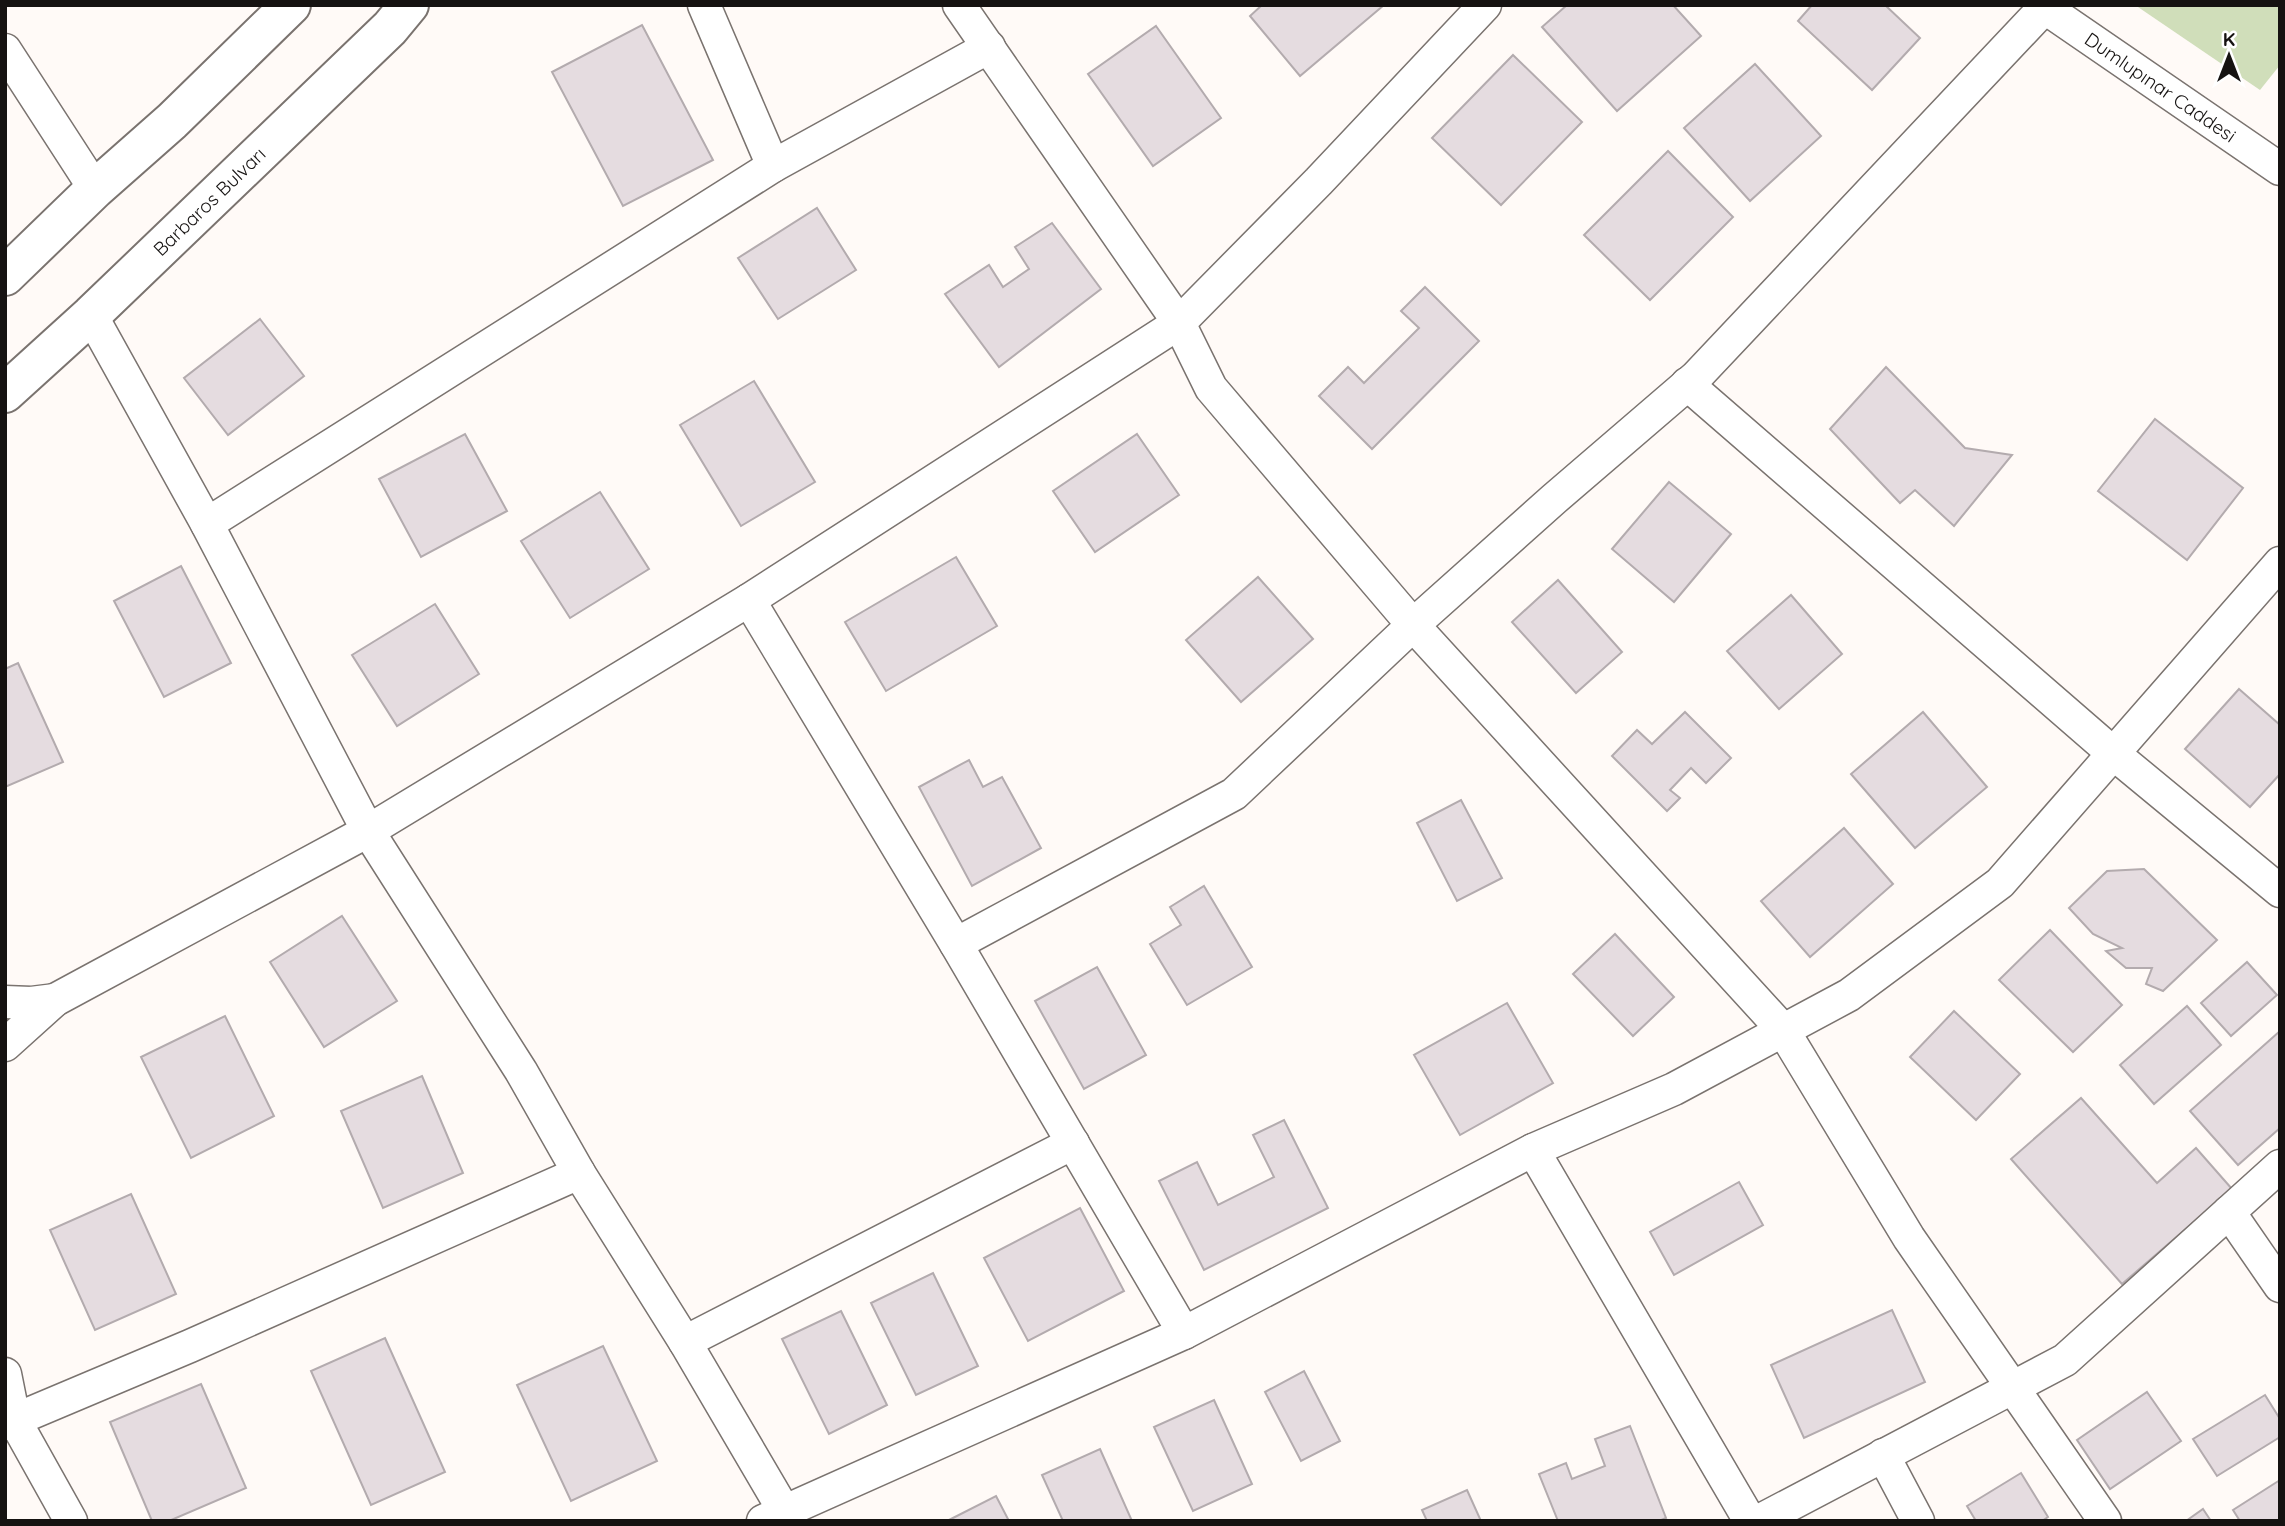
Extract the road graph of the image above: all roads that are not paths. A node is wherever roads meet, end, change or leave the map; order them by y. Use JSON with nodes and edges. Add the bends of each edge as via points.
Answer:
{"nodes":[{"id":1,"x":291,"y":5,"type":"edge"},
{"id":2,"x":409,"y":5,"type":"edge"},
{"id":3,"x":704,"y":5,"type":"edge"},
{"id":4,"x":959,"y":5,"type":"edge"},
{"id":5,"x":2044,"y":6,"type":"edge"},
{"id":6,"x":1475,"y":9,"type":"edge"},
{"id":7,"x":989,"y":47,"type":"junction"},
{"id":8,"x":5,"y":50,"type":"edge"},
{"id":9,"x":773,"y":166,"type":"junction"},
{"id":10,"x":2280,"y":169,"type":"edge"},
{"id":11,"x":94,"y":189,"type":"junction"},
{"id":12,"x":5,"y":276,"type":"edge"},
{"id":13,"x":91,"y":315,"type":"junction"},
{"id":14,"x":1179,"y":323,"type":"junction"},
{"id":15,"x":1687,"y":384,"type":"junction"},
{"id":16,"x":5,"y":393,"type":"edge"},
{"id":17,"x":206,"y":524,"type":"junction"},
{"id":18,"x":2280,"y":563,"type":"edge"},
{"id":19,"x":749,"y":600,"type":"junction"},
{"id":20,"x":1413,"y":625,"type":"junction"},
{"id":21,"x":2114,"y":754,"type":"junction"},
{"id":22,"x":368,"y":831,"type":"junction"},
{"id":23,"x":2280,"y":891,"type":"edge"},
{"id":24,"x":956,"y":944,"type":"junction"},
{"id":25,"x":55,"y":1000,"type":"junction"},
{"id":26,"x":5,"y":1002,"type":"edge"},
{"id":27,"x":1783,"y":1030,"type":"junction"},
{"id":28,"x":5,"y":1045,"type":"edge"},
{"id":29,"x":1073,"y":1143,"type":"junction"},
{"id":30,"x":1533,"y":1150,"type":"junction"},
{"id":31,"x":2280,"y":1166,"type":"edge"},
{"id":32,"x":579,"y":1173,"type":"junction"},
{"id":33,"x":2229,"y":1212,"type":"junction"},
{"id":34,"x":2280,"y":1286,"type":"edge"},
{"id":35,"x":1184,"y":1333,"type":"junction"},
{"id":36,"x":685,"y":1342,"type":"junction"},
{"id":37,"x":5,"y":1374,"type":"edge"},
{"id":38,"x":2012,"y":1388,"type":"junction"},
{"id":39,"x":9,"y":1421,"type":"edge"},
{"id":40,"x":1883,"y":1455,"type":"junction"},
{"id":41,"x":778,"y":1518,"type":"edge"},
{"id":42,"x":71,"y":1521,"type":"edge"},
{"id":43,"x":1750,"y":1521,"type":"edge"},
{"id":44,"x":1759,"y":1521,"type":"edge"},
{"id":45,"x":1918,"y":1521,"type":"edge"},
{"id":46,"x":2105,"y":1521,"type":"edge"}],
"edges":[{"from":1,"to":11,"type":"street","via":[[172,121]]},
{"from":2,"to":13,"type":"street","name":"Barbaros Bulvarı","via":[[390,29]]},
{"from":3,"to":9,"type":"street"},
{"from":4,"to":7,"type":"street"},
{"from":5,"to":10,"type":"street","name":"Dumlupınar Caddesi"},
{"from":5,"to":15,"type":"street"},
{"from":6,"to":14,"type":"street","via":[[1319,181]]},
{"from":7,"to":9,"type":"street"},
{"from":7,"to":14,"type":"street"},
{"from":8,"to":11,"type":"street"},
{"from":9,"to":17,"type":"street"},
{"from":11,"to":12,"type":"street"},
{"from":13,"to":16,"type":"street","name":"Barbaros Bulvarı"},
{"from":13,"to":17,"type":"street"},
{"from":14,"to":19,"type":"street"},
{"from":14,"to":20,"type":"street","via":[[1211,388]]},
{"from":15,"to":20,"type":"street"},
{"from":15,"to":21,"type":"street"},
{"from":17,"to":22,"type":"street"},
{"from":18,"to":21,"type":"street"},
{"from":19,"to":22,"type":"street"},
{"from":19,"to":24,"type":"street"},
{"from":20,"to":24,"type":"street","via":[[1234,794]]},
{"from":20,"to":27,"type":"street"},
{"from":21,"to":23,"type":"street"},
{"from":21,"to":27,"type":"street","via":[[2000,883],[1849,995]]},
{"from":22,"to":25,"type":"street"},
{"from":22,"to":32,"type":"street","via":[[522,1071]]},
{"from":24,"to":29,"type":"street"},
{"from":25,"to":26,"type":"street"},
{"from":25,"to":28,"type":"street"},
{"from":27,"to":30,"type":"street","via":[[1674,1089]]},
{"from":27,"to":38,"type":"street","via":[[1909,1238]]},
{"from":29,"to":35,"type":"street"},
{"from":29,"to":36,"type":"street"},
{"from":30,"to":35,"type":"street"},
{"from":30,"to":43,"type":"street"},
{"from":31,"to":33,"type":"street"},
{"from":32,"to":36,"type":"street"},
{"from":32,"to":39,"type":"street"},
{"from":33,"to":34,"type":"street"},
{"from":33,"to":38,"type":"street","via":[[2065,1360]]},
{"from":35,"to":41,"type":"street"},
{"from":36,"to":41,"type":"street"},
{"from":37,"to":39,"type":"street"},
{"from":38,"to":40,"type":"street"},
{"from":38,"to":46,"type":"street"},
{"from":39,"to":42,"type":"street"},
{"from":40,"to":44,"type":"street"},
{"from":40,"to":45,"type":"street"}]}
